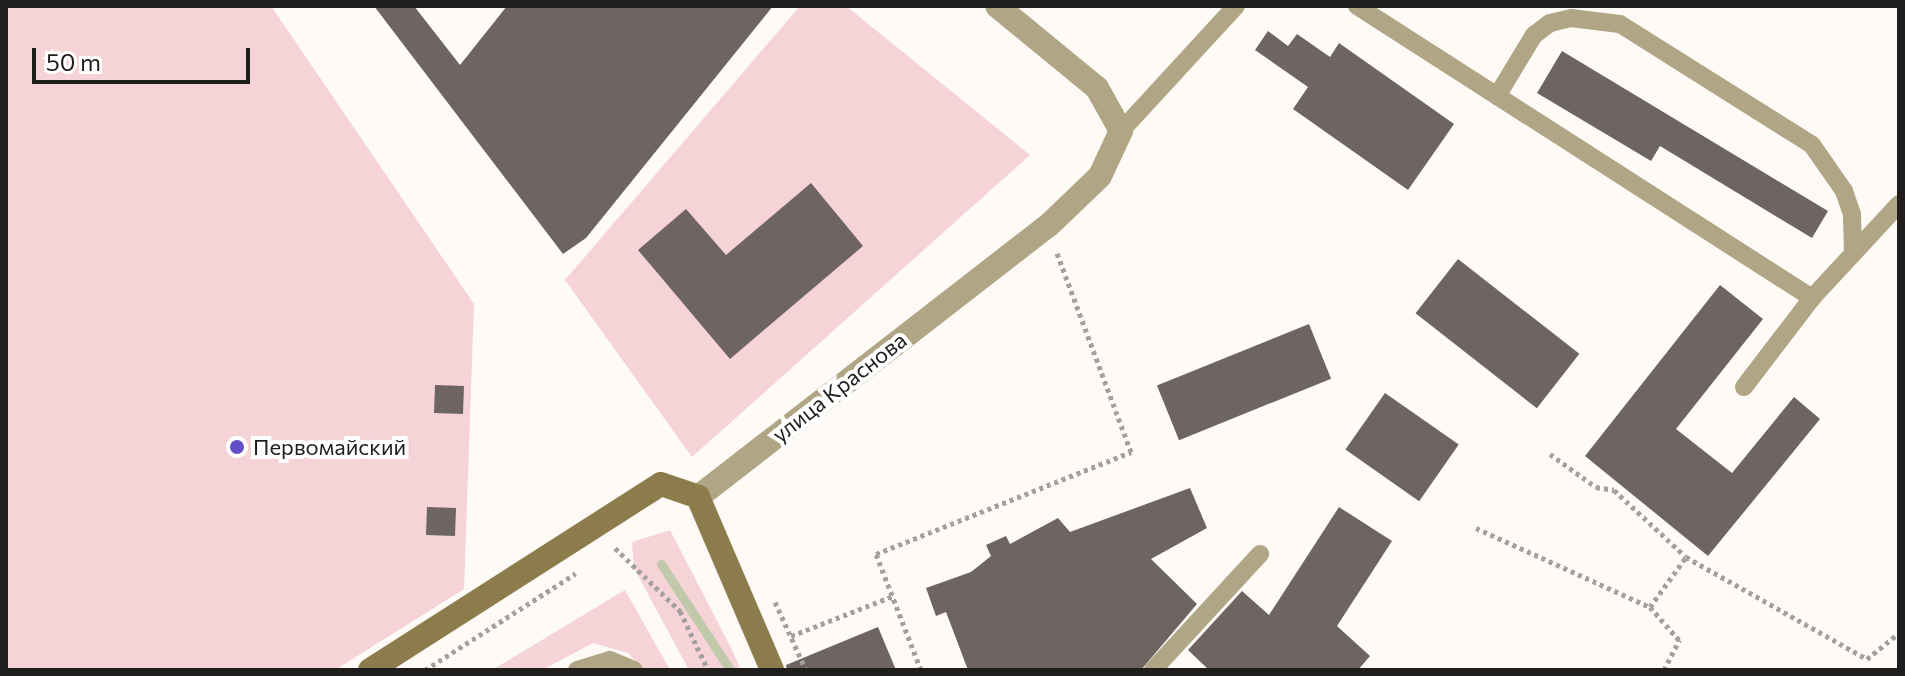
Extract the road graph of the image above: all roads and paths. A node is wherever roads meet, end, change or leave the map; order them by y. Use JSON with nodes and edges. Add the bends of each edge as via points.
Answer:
{"nodes":[{"id":1,"x":997,"y":6,"type":"edge"},
{"id":2,"x":1236,"y":6,"type":"edge"},
{"id":3,"x":1357,"y":6,"type":"edge"},
{"id":4,"x":1497,"y":96,"type":"junction"},
{"id":5,"x":1121,"y":131,"type":"junction"},
{"id":6,"x":1899,"y":204,"type":"edge"},
{"id":7,"x":1050,"y":224,"type":"junction"},
{"id":8,"x":1853,"y":254,"type":"junction"},
{"id":9,"x":1812,"y":298,"type":"junction"},
{"id":10,"x":1744,"y":387,"type":"dead end"},
{"id":11,"x":1550,"y":454,"type":"dead end"},
{"id":12,"x":698,"y":497,"type":"junction"},
{"id":13,"x":1476,"y":528,"type":"dead end"},
{"id":14,"x":606,"y":554,"type":"dead end"},
{"id":15,"x":1260,"y":554,"type":"dead end"},
{"id":16,"x":1686,"y":557,"type":"junction"},
{"id":17,"x":580,"y":571,"type":"dead end"},
{"id":18,"x":893,"y":596,"type":"junction"},
{"id":19,"x":1650,"y":607,"type":"junction"},
{"id":20,"x":1899,"y":633,"type":"edge"},
{"id":21,"x":791,"y":636,"type":"dead end"},
{"id":22,"x":370,"y":670,"type":"edge"},
{"id":23,"x":425,"y":670,"type":"edge"},
{"id":24,"x":577,"y":670,"type":"edge"},
{"id":25,"x":634,"y":670,"type":"edge"},
{"id":26,"x":708,"y":670,"type":"edge"},
{"id":27,"x":772,"y":670,"type":"edge"},
{"id":28,"x":921,"y":670,"type":"edge"},
{"id":29,"x":1153,"y":670,"type":"edge"},
{"id":30,"x":1664,"y":670,"type":"edge"}],
"edges":[{"from":1,"to":5,"type":"street","via":[[1097,88]]},
{"from":2,"to":5,"type":"lane"},
{"from":3,"to":4,"type":"lane"},
{"from":4,"to":8,"type":"lane","via":[[1534,35],[1550,23],[1571,18],[1620,24],[1812,145],[1844,191],[1852,214]]},
{"from":4,"to":9,"type":"lane"},
{"from":5,"to":7,"type":"street","name":"улица Краснова","via":[[1100,176]]},
{"from":6,"to":8,"type":"lane"},
{"from":7,"to":12,"type":"street","name":"улица Краснова"},
{"from":7,"to":18,"type":"path","via":[[1059,268],[1131,452],[876,554]]},
{"from":8,"to":9,"type":"lane"},
{"from":9,"to":10,"type":"lane"},
{"from":11,"to":16,"type":"path","via":[[1596,487],[1614,490]]},
{"from":12,"to":22,"type":"street","via":[[661,484]]},
{"from":12,"to":27,"type":"street"},
{"from":13,"to":19,"type":"path"},
{"from":14,"to":26,"type":"path","via":[[619,546],[680,611]]},
{"from":15,"to":29,"type":"lane"},
{"from":16,"to":19,"type":"path"},
{"from":16,"to":20,"type":"path","via":[[1867,659]]},
{"from":17,"to":23,"type":"path"},
{"from":18,"to":21,"type":"path"},
{"from":18,"to":28,"type":"path"},
{"from":19,"to":30,"type":"path","via":[[1679,640]]},
{"from":24,"to":25,"type":"lane","via":[[610,660]]}]}
